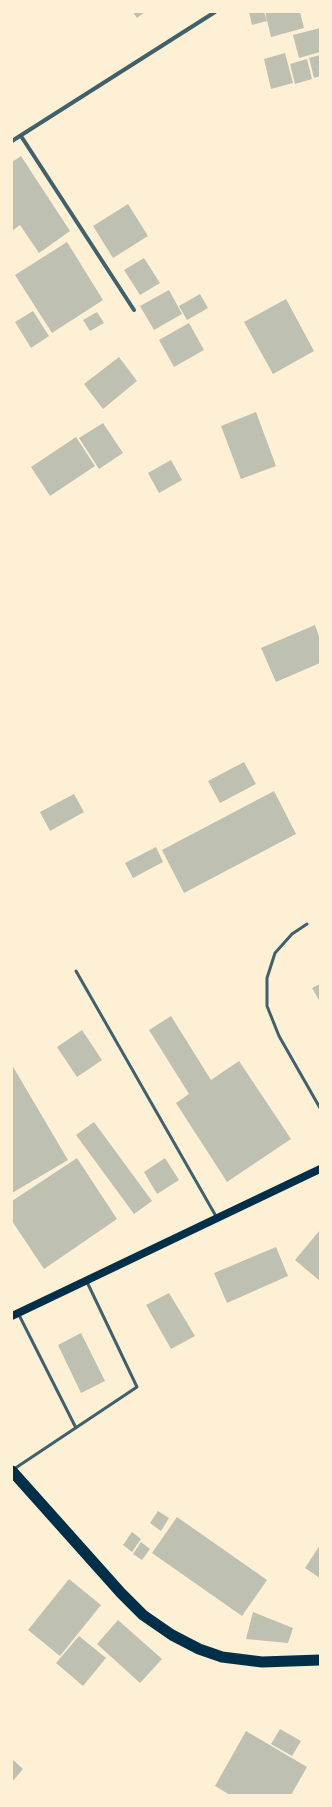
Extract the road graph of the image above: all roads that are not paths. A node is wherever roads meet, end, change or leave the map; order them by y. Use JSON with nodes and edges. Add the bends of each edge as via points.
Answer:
{"nodes":[{"id":1,"x":215,"y":12,"type":"edge"},
{"id":2,"x":21,"y":136,"type":"junction"},
{"id":3,"x":12,"y":141,"type":"edge"},
{"id":4,"x":134,"y":310,"type":"dead end"},
{"id":5,"x":307,"y":924,"type":"dead end"},
{"id":6,"x":76,"y":971,"type":"dead end"},
{"id":7,"x":320,"y":1108,"type":"edge"},
{"id":8,"x":320,"y":1169,"type":"edge"},
{"id":9,"x":217,"y":1218,"type":"junction"},
{"id":10,"x":87,"y":1281,"type":"junction"},
{"id":11,"x":14,"y":1315,"type":"edge"},
{"id":12,"x":76,"y":1428,"type":"junction"},
{"id":13,"x":12,"y":1470,"type":"edge"},
{"id":14,"x":320,"y":1660,"type":"edge"}],
"edges":[{"from":1,"to":2,"type":"street"},
{"from":2,"to":3,"type":"street"},
{"from":2,"to":4,"type":"street"},
{"from":5,"to":7,"type":"lane","via":[[292,934],[275,953],[267,978],[267,1006],[279,1036]]},
{"from":6,"to":9,"type":"lane"},
{"from":8,"to":9,"type":"main road"},
{"from":9,"to":10,"type":"main road"},
{"from":10,"to":11,"type":"main road"},
{"from":10,"to":12,"type":"lane","via":[[137,1387]]},
{"from":11,"to":12,"type":"lane"},
{"from":12,"to":13,"type":"lane"},
{"from":13,"to":14,"type":"highway","via":[[121,1593],[143,1615],[172,1635],[222,1657],[262,1662]]}]}
